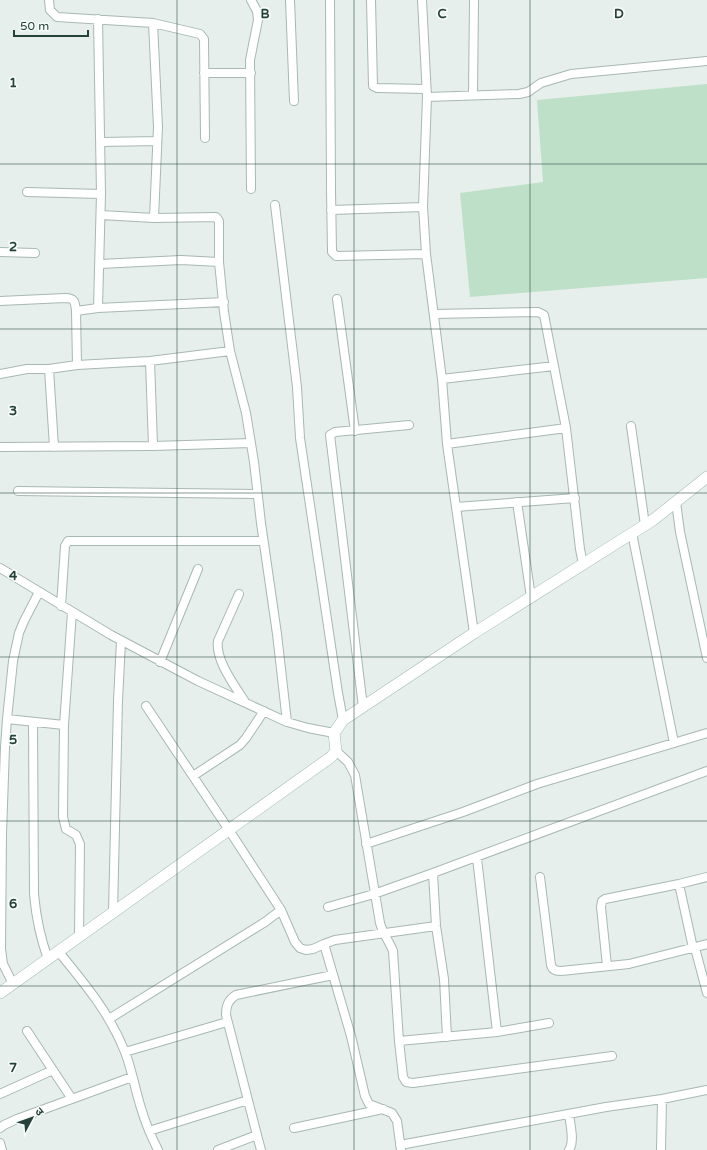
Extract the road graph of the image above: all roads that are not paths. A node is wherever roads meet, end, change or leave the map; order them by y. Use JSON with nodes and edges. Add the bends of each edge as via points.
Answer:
{"nodes":[{"id":1,"x":49,"y":0,"type":"edge"},
{"id":2,"x":251,"y":0,"type":"edge"},
{"id":3,"x":290,"y":0,"type":"edge"},
{"id":4,"x":330,"y":0,"type":"edge"},
{"id":5,"x":371,"y":0,"type":"edge"},
{"id":6,"x":422,"y":0,"type":"edge"},
{"id":7,"x":474,"y":0,"type":"edge"},
{"id":8,"x":98,"y":19,"type":"junction"},
{"id":9,"x":153,"y":23,"type":"junction"},
{"id":10,"x":707,"y":61,"type":"edge"},
{"id":11,"x":251,"y":72,"type":"junction"},
{"id":12,"x":204,"y":73,"type":"junction"},
{"id":13,"x":427,"y":93,"type":"junction"},
{"id":14,"x":473,"y":95,"type":"junction"},
{"id":15,"x":294,"y":101,"type":"dead end"},
{"id":16,"x":204,"y":138,"type":"dead end"},
{"id":17,"x":157,"y":141,"type":"junction"},
{"id":18,"x":101,"y":142,"type":"junction"},
{"id":19,"x":251,"y":189,"type":"dead end"},
{"id":20,"x":27,"y":192,"type":"dead end"},
{"id":21,"x":101,"y":194,"type":"junction"},
{"id":22,"x":275,"y":205,"type":"dead end"},
{"id":23,"x":423,"y":207,"type":"junction"},
{"id":24,"x":331,"y":210,"type":"junction"},
{"id":25,"x":101,"y":215,"type":"junction"},
{"id":26,"x":154,"y":218,"type":"junction"},
{"id":27,"x":0,"y":252,"type":"edge"},
{"id":28,"x":35,"y":253,"type":"dead end"},
{"id":29,"x":426,"y":254,"type":"junction"},
{"id":30,"x":219,"y":262,"type":"junction"},
{"id":31,"x":100,"y":264,"type":"junction"},
{"id":32,"x":337,"y":299,"type":"dead end"},
{"id":33,"x":0,"y":301,"type":"edge"},
{"id":34,"x":224,"y":302,"type":"junction"},
{"id":35,"x":98,"y":308,"type":"junction"},
{"id":36,"x":76,"y":311,"type":"junction"},
{"id":37,"x":434,"y":314,"type":"junction"},
{"id":38,"x":230,"y":351,"type":"junction"},
{"id":39,"x":150,"y":361,"type":"junction"},
{"id":40,"x":77,"y":365,"type":"junction"},
{"id":41,"x":554,"y":366,"type":"junction"},
{"id":42,"x":49,"y":369,"type":"junction"},
{"id":43,"x":0,"y":374,"type":"edge"},
{"id":44,"x":442,"y":379,"type":"junction"},
{"id":45,"x":409,"y":425,"type":"dead end"},
{"id":46,"x":631,"y":426,"type":"dead end"},
{"id":47,"x":566,"y":428,"type":"junction"},
{"id":48,"x":355,"y":431,"type":"junction"},
{"id":49,"x":251,"y":443,"type":"junction"},
{"id":50,"x":447,"y":444,"type":"junction"},
{"id":51,"x":153,"y":446,"type":"junction"},
{"id":52,"x":0,"y":447,"type":"edge"},
{"id":53,"x":54,"y":447,"type":"junction"},
{"id":54,"x":707,"y":477,"type":"edge"},
{"id":55,"x":18,"y":491,"type":"dead end"},
{"id":56,"x":257,"y":494,"type":"junction"},
{"id":57,"x":575,"y":498,"type":"junction"},
{"id":58,"x":518,"y":502,"type":"junction"},
{"id":59,"x":676,"y":502,"type":"junction"},
{"id":60,"x":456,"y":506,"type":"junction"},
{"id":61,"x":645,"y":525,"type":"junction"},
{"id":62,"x":632,"y":533,"type":"junction"},
{"id":63,"x":263,"y":541,"type":"junction"},
{"id":64,"x":583,"y":564,"type":"junction"},
{"id":65,"x":0,"y":568,"type":"edge"},
{"id":66,"x":198,"y":569,"type":"dead end"},
{"id":67,"x":39,"y":592,"type":"junction"},
{"id":68,"x":239,"y":594,"type":"dead end"},
{"id":69,"x":531,"y":597,"type":"junction"},
{"id":70,"x":61,"y":606,"type":"junction"},
{"id":71,"x":72,"y":612,"type":"junction"},
{"id":72,"x":474,"y":633,"type":"junction"},
{"id":73,"x":121,"y":641,"type":"junction"},
{"id":74,"x":707,"y":658,"type":"edge"},
{"id":75,"x":160,"y":662,"type":"junction"},
{"id":76,"x":245,"y":702,"type":"junction"},
{"id":77,"x":146,"y":706,"type":"dead end"},
{"id":78,"x":363,"y":707,"type":"junction"},
{"id":79,"x":264,"y":711,"type":"junction"},
{"id":80,"x":6,"y":719,"type":"junction"},
{"id":81,"x":344,"y":720,"type":"junction"},
{"id":82,"x":33,"y":722,"type":"junction"},
{"id":83,"x":287,"y":722,"type":"junction"},
{"id":84,"x":64,"y":725,"type":"junction"},
{"id":85,"x":707,"y":732,"type":"edge"},
{"id":86,"x":334,"y":733,"type":"junction"},
{"id":87,"x":674,"y":743,"type":"junction"},
{"id":88,"x":336,"y":751,"type":"junction"},
{"id":89,"x":707,"y":771,"type":"edge"},
{"id":90,"x":193,"y":776,"type":"junction"},
{"id":91,"x":229,"y":830,"type":"junction"},
{"id":92,"x":366,"y":844,"type":"junction"},
{"id":93,"x":477,"y":858,"type":"junction"},
{"id":94,"x":433,"y":873,"type":"junction"},
{"id":95,"x":540,"y":877,"type":"dead end"},
{"id":96,"x":707,"y":877,"type":"edge"},
{"id":97,"x":679,"y":884,"type":"junction"},
{"id":98,"x":374,"y":894,"type":"junction"},
{"id":99,"x":328,"y":907,"type":"dead end"},
{"id":100,"x":281,"y":910,"type":"junction"},
{"id":101,"x":113,"y":912,"type":"junction"},
{"id":102,"x":436,"y":926,"type":"junction"},
{"id":103,"x":382,"y":933,"type":"junction"},
{"id":104,"x":79,"y":936,"type":"junction"},
{"id":105,"x":324,"y":944,"type":"junction"},
{"id":106,"x":707,"y":944,"type":"edge"},
{"id":107,"x":694,"y":948,"type":"junction"},
{"id":108,"x":58,"y":951,"type":"junction"},
{"id":109,"x":48,"y":959,"type":"junction"},
{"id":110,"x":607,"y":966,"type":"junction"},
{"id":111,"x":333,"y":975,"type":"junction"},
{"id":112,"x":13,"y":984,"type":"junction"},
{"id":113,"x":0,"y":993,"type":"edge"},
{"id":114,"x":707,"y":993,"type":"edge"},
{"id":115,"x":109,"y":1019,"type":"junction"},
{"id":116,"x":227,"y":1022,"type":"junction"},
{"id":117,"x":549,"y":1023,"type":"dead end"},
{"id":118,"x":28,"y":1031,"type":"dead end"},
{"id":119,"x":498,"y":1032,"type":"junction"},
{"id":120,"x":447,"y":1037,"type":"junction"},
{"id":121,"x":399,"y":1041,"type":"junction"},
{"id":122,"x":125,"y":1052,"type":"junction"},
{"id":123,"x":612,"y":1056,"type":"dead end"},
{"id":124,"x":53,"y":1070,"type":"junction"},
{"id":125,"x":132,"y":1077,"type":"junction"},
{"id":126,"x":707,"y":1090,"type":"edge"},
{"id":127,"x":0,"y":1094,"type":"edge"},
{"id":128,"x":72,"y":1099,"type":"junction"},
{"id":129,"x":662,"y":1099,"type":"junction"},
{"id":130,"x":248,"y":1100,"type":"junction"},
{"id":131,"x":384,"y":1109,"type":"junction"},
{"id":132,"x":569,"y":1114,"type":"junction"},
{"id":133,"x":0,"y":1128,"type":"edge"},
{"id":134,"x":294,"y":1128,"type":"dead end"},
{"id":135,"x":149,"y":1131,"type":"junction"},
{"id":136,"x":257,"y":1135,"type":"junction"},
{"id":137,"x":0,"y":1143,"type":"edge"},
{"id":138,"x":400,"y":1147,"type":"edge"},
{"id":139,"x":2,"y":1150,"type":"edge"},
{"id":140,"x":158,"y":1150,"type":"edge"},
{"id":141,"x":218,"y":1150,"type":"edge"},
{"id":142,"x":261,"y":1150,"type":"edge"},
{"id":143,"x":569,"y":1150,"type":"edge"},
{"id":144,"x":661,"y":1150,"type":"edge"}],
"edges":[{"from":1,"to":8,"type":"street","via":[[50,10],[57,17]]},
{"from":2,"to":11,"type":"street","via":[[257,11],[258,20],[251,53]]},
{"from":3,"to":15,"type":"street"},
{"from":4,"to":24,"type":"street"},
{"from":5,"to":13,"type":"street","via":[[373,86]]},
{"from":6,"to":13,"type":"street"},
{"from":7,"to":14,"type":"street"},
{"from":8,"to":9,"type":"street"},
{"from":8,"to":18,"type":"street"},
{"from":9,"to":12,"type":"street","via":[[200,34],[204,39]]},
{"from":9,"to":17,"type":"street"},
{"from":10,"to":14,"type":"street","via":[[571,74],[541,83],[528,92],[519,94]]},
{"from":11,"to":12,"type":"street"},
{"from":11,"to":19,"type":"street"},
{"from":12,"to":16,"type":"street"},
{"from":13,"to":14,"type":"street"},
{"from":13,"to":23,"type":"street"},
{"from":17,"to":18,"type":"street"},
{"from":17,"to":26,"type":"street"},
{"from":18,"to":21,"type":"street"},
{"from":20,"to":21,"type":"street"},
{"from":21,"to":25,"type":"street"},
{"from":22,"to":81,"type":"street","via":[[297,387],[300,438]]},
{"from":23,"to":24,"type":"street"},
{"from":23,"to":29,"type":"street"},
{"from":24,"to":29,"type":"street","via":[[332,252],[336,256]]},
{"from":25,"to":26,"type":"street"},
{"from":25,"to":31,"type":"street"},
{"from":26,"to":30,"type":"street","via":[[216,217],[219,221]]},
{"from":27,"to":28,"type":"street"},
{"from":29,"to":37,"type":"street"},
{"from":30,"to":31,"type":"street","via":[[181,260]]},
{"from":30,"to":34,"type":"street"},
{"from":31,"to":35,"type":"street"},
{"from":32,"to":48,"type":"street"},
{"from":33,"to":36,"type":"street","via":[[70,298],[75,302]]},
{"from":34,"to":35,"type":"street"},
{"from":34,"to":38,"type":"street"},
{"from":35,"to":36,"type":"street"},
{"from":36,"to":40,"type":"street"},
{"from":37,"to":41,"type":"street","via":[[542,313],[546,319]]},
{"from":37,"to":44,"type":"street"},
{"from":38,"to":39,"type":"street"},
{"from":38,"to":49,"type":"street"},
{"from":39,"to":40,"type":"street"},
{"from":39,"to":51,"type":"street"},
{"from":40,"to":42,"type":"street"},
{"from":41,"to":44,"type":"street"},
{"from":41,"to":47,"type":"street"},
{"from":42,"to":43,"type":"street","via":[[27,369]]},
{"from":42,"to":53,"type":"street"},
{"from":44,"to":50,"type":"street"},
{"from":45,"to":48,"type":"street"},
{"from":46,"to":61,"type":"street"},
{"from":47,"to":50,"type":"street"},
{"from":47,"to":57,"type":"street"},
{"from":48,"to":78,"type":"street","via":[[335,432],[330,437]]},
{"from":49,"to":51,"type":"street"},
{"from":49,"to":56,"type":"street"},
{"from":50,"to":60,"type":"street"},
{"from":51,"to":53,"type":"street"},
{"from":52,"to":53,"type":"street"},
{"from":54,"to":59,"type":"street"},
{"from":55,"to":56,"type":"street"},
{"from":56,"to":63,"type":"street"},
{"from":57,"to":58,"type":"street"},
{"from":57,"to":64,"type":"street"},
{"from":58,"to":60,"type":"street"},
{"from":58,"to":69,"type":"street"},
{"from":59,"to":61,"type":"street"},
{"from":59,"to":74,"type":"street"},
{"from":60,"to":72,"type":"street"},
{"from":61,"to":62,"type":"street"},
{"from":62,"to":64,"type":"street"},
{"from":62,"to":87,"type":"street"},
{"from":63,"to":70,"type":"street","via":[[68,541]]},
{"from":63,"to":83,"type":"street"},
{"from":64,"to":69,"type":"street"},
{"from":65,"to":67,"type":"street"},
{"from":66,"to":75,"type":"street"},
{"from":67,"to":70,"type":"street"},
{"from":67,"to":80,"type":"street","via":[[19,633]]},
{"from":68,"to":76,"type":"street","via":[[217,648],[220,660]]},
{"from":69,"to":72,"type":"street"},
{"from":70,"to":71,"type":"street"},
{"from":71,"to":73,"type":"street"},
{"from":71,"to":84,"type":"street"},
{"from":72,"to":78,"type":"street"},
{"from":73,"to":75,"type":"street"},
{"from":73,"to":101,"type":"street"},
{"from":75,"to":76,"type":"street"},
{"from":76,"to":79,"type":"street"},
{"from":77,"to":90,"type":"street"},
{"from":78,"to":81,"type":"street"},
{"from":79,"to":83,"type":"street"},
{"from":79,"to":90,"type":"street","via":[[240,745]]},
{"from":80,"to":82,"type":"street"},
{"from":80,"to":112,"type":"street","via":[[1,949],[3,964]]},
{"from":81,"to":86,"type":"street"},
{"from":82,"to":84,"type":"street"},
{"from":82,"to":109,"type":"street","via":[[34,894],[41,941]]},
{"from":83,"to":86,"type":"street"},
{"from":84,"to":104,"type":"street","via":[[63,817],[66,828],[76,835],[80,844]]},
{"from":85,"to":87,"type":"street"},
{"from":86,"to":88,"type":"street"},
{"from":87,"to":92,"type":"street","via":[[537,784]]},
{"from":88,"to":91,"type":"street"},
{"from":88,"to":92,"type":"street","via":[[348,762],[355,775]]},
{"from":89,"to":93,"type":"street"},
{"from":90,"to":91,"type":"street"},
{"from":91,"to":100,"type":"street"},
{"from":91,"to":101,"type":"street"},
{"from":92,"to":98,"type":"street"},
{"from":93,"to":94,"type":"street"},
{"from":93,"to":119,"type":"street"},
{"from":94,"to":98,"type":"street"},
{"from":94,"to":102,"type":"street"},
{"from":95,"to":110,"type":"street","via":[[553,969],[561,971]]},
{"from":96,"to":97,"type":"street"},
{"from":97,"to":107,"type":"street"},
{"from":97,"to":110,"type":"street","via":[[602,901]]},
{"from":98,"to":99,"type":"street"},
{"from":98,"to":103,"type":"street"},
{"from":100,"to":105,"type":"street","via":[[300,948],[313,949]]},
{"from":100,"to":115,"type":"street"},
{"from":101,"to":104,"type":"street"},
{"from":102,"to":103,"type":"street"},
{"from":102,"to":120,"type":"street","via":[[444,979]]},
{"from":103,"to":105,"type":"street","via":[[334,940]]},
{"from":103,"to":121,"type":"street","via":[[393,951]]},
{"from":104,"to":108,"type":"street"},
{"from":105,"to":111,"type":"street"},
{"from":106,"to":107,"type":"street"},
{"from":107,"to":110,"type":"street","via":[[629,964]]},
{"from":107,"to":114,"type":"street"},
{"from":108,"to":109,"type":"street"},
{"from":108,"to":115,"type":"street","via":[[90,989]]},
{"from":109,"to":112,"type":"street"},
{"from":111,"to":116,"type":"street","via":[[236,995],[226,1005]]},
{"from":111,"to":131,"type":"street","via":[[365,1096],[370,1104]]},
{"from":112,"to":113,"type":"street"},
{"from":115,"to":122,"type":"street"},
{"from":116,"to":122,"type":"street"},
{"from":116,"to":130,"type":"street"},
{"from":117,"to":119,"type":"street"},
{"from":118,"to":124,"type":"street"},
{"from":119,"to":120,"type":"street"},
{"from":120,"to":121,"type":"street"},
{"from":121,"to":123,"type":"street","via":[[403,1078],[406,1082],[413,1083]]},
{"from":122,"to":125,"type":"street"},
{"from":124,"to":127,"type":"street"},
{"from":124,"to":128,"type":"street"},
{"from":125,"to":128,"type":"street"},
{"from":125,"to":135,"type":"street"},
{"from":126,"to":129,"type":"street"},
{"from":128,"to":133,"type":"street"},
{"from":129,"to":132,"type":"street"},
{"from":129,"to":144,"type":"street"},
{"from":130,"to":135,"type":"street"},
{"from":130,"to":136,"type":"street"},
{"from":131,"to":134,"type":"street"},
{"from":131,"to":138,"type":"street","via":[[397,1121]]},
{"from":132,"to":138,"type":"street"},
{"from":132,"to":143,"type":"street","via":[[572,1142]]},
{"from":135,"to":140,"type":"street"},
{"from":136,"to":141,"type":"street"},
{"from":136,"to":142,"type":"street"},
{"from":137,"to":139,"type":"street"}]}
